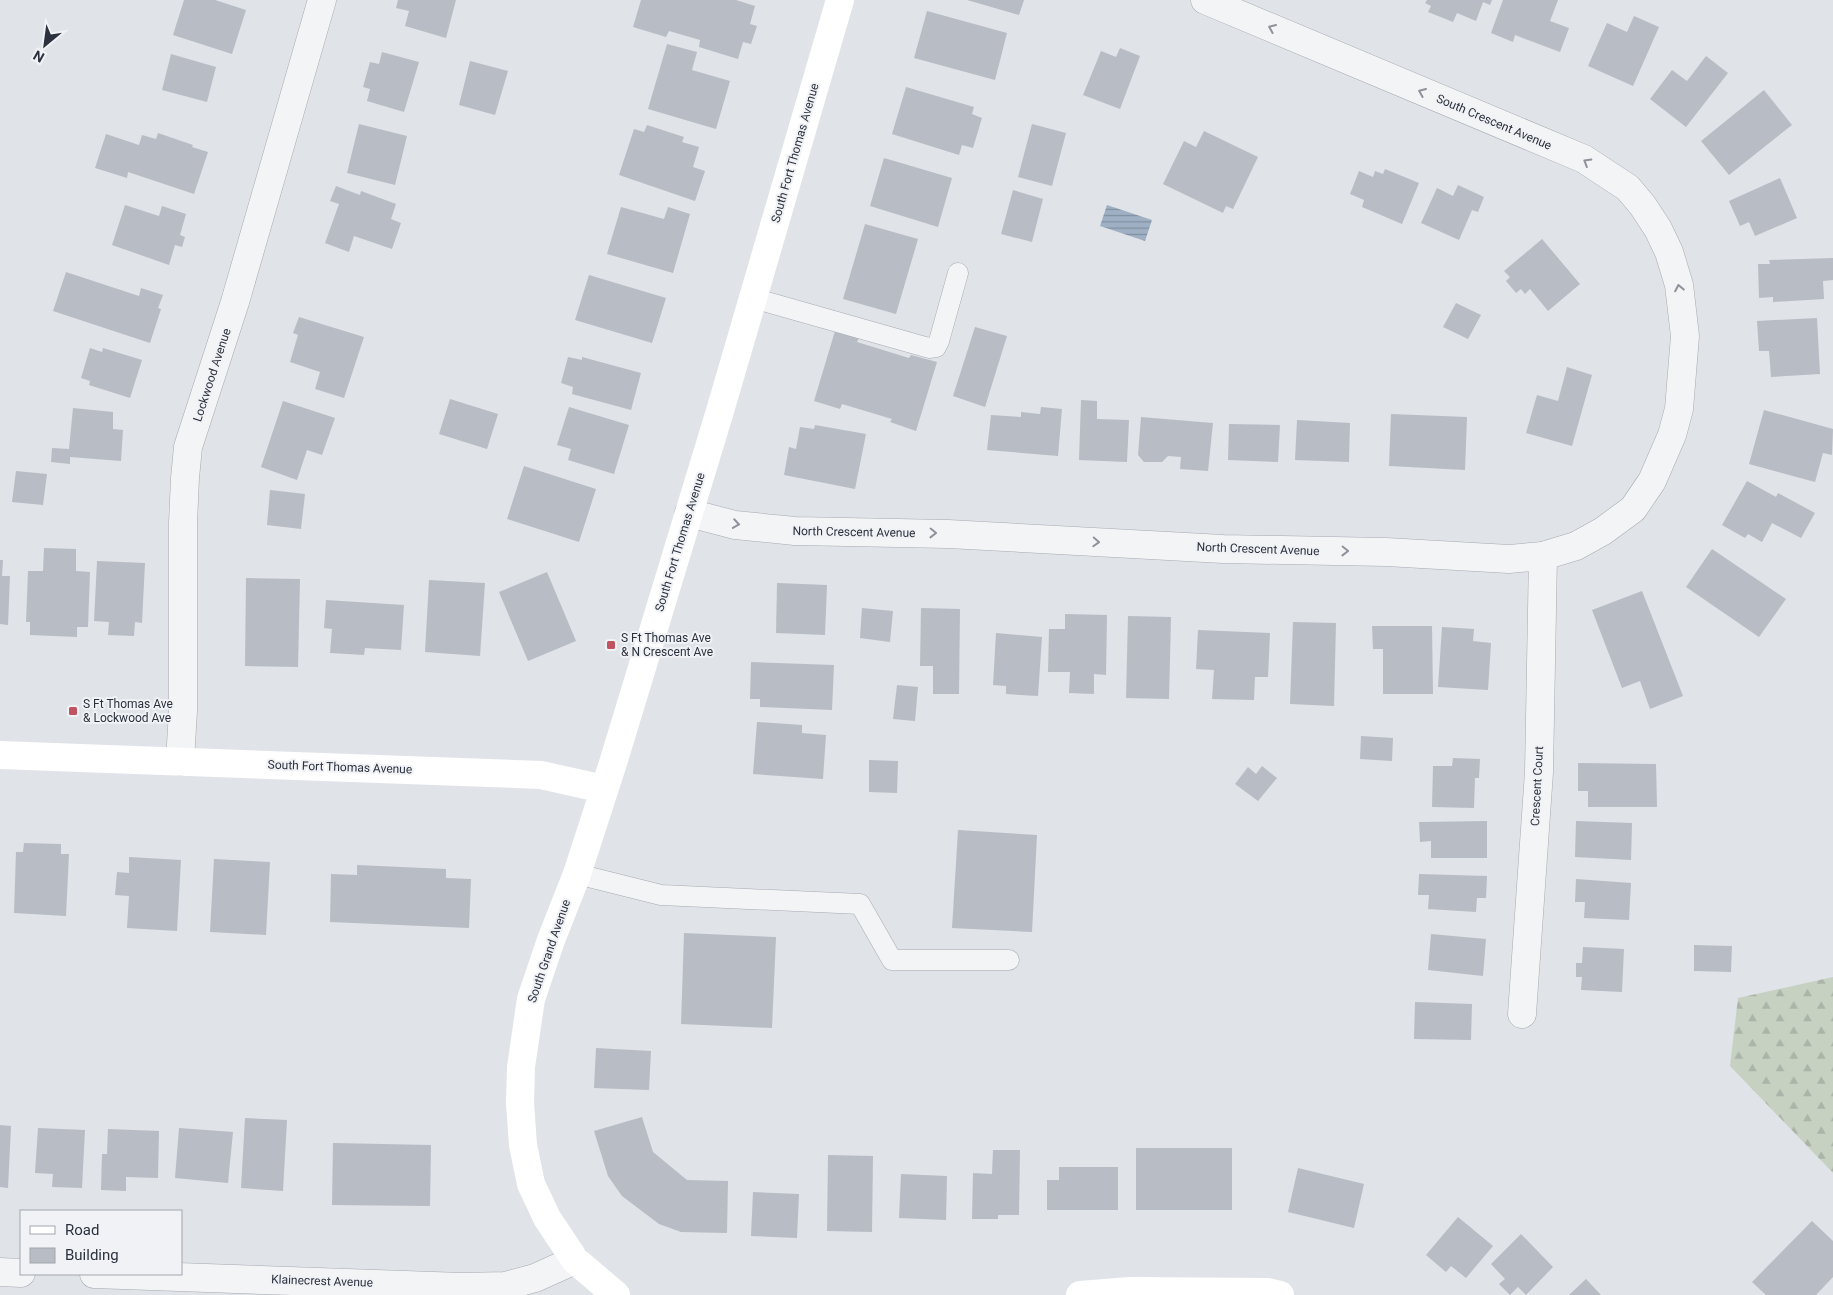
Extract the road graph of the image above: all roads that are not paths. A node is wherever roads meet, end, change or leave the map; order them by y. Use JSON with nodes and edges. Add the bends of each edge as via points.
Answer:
{"nodes":[{"id":1,"x":322,"y":0,"type":"edge"},
{"id":2,"x":840,"y":0,"type":"edge"},
{"id":3,"x":1205,"y":0,"type":"edge"},
{"id":4,"x":958,"y":273,"type":"dead end"},
{"id":5,"x":753,"y":298,"type":"junction"},
{"id":6,"x":1685,"y":336,"type":"joint"},
{"id":7,"x":689,"y":514,"type":"junction"},
{"id":8,"x":1543,"y":556,"type":"junction"},
{"id":9,"x":0,"y":755,"type":"edge"},
{"id":10,"x":180,"y":761,"type":"junction"},
{"id":11,"x":604,"y":789,"type":"junction"},
{"id":12,"x":577,"y":874,"type":"junction"},
{"id":13,"x":1009,"y":960,"type":"dead end"},
{"id":14,"x":1522,"y":1014,"type":"dead end"},
{"id":15,"x":575,"y":1260,"type":"junction"},
{"id":16,"x":0,"y":1272,"type":"edge"},
{"id":17,"x":20,"y":1272,"type":"edge"},
{"id":18,"x":122,"y":1275,"type":"edge"},
{"id":19,"x":616,"y":1295,"type":"edge"},
{"id":20,"x":1080,"y":1295,"type":"edge"},
{"id":21,"x":1280,"y":1295,"type":"edge"}],
"edges":[{"from":1,"to":10,"type":"street","name":"Lockwood Avenue","via":[[236,302],[188,447],[183,523]]},
{"from":2,"to":5,"type":"main road","name":"South Fort Thomas Avenue"},
{"from":6,"to":3,"type":"street","name":"South Crescent Avenue","one_way":true,"via":[[1679,286],[1669,252],[1658,229],[1628,188],[1584,159]]},
{"from":4,"to":5,"type":"lane","via":[[939,341],[936,347],[929,348]]},
{"from":5,"to":7,"type":"main road","name":"South Fort Thomas Avenue"},
{"from":6,"to":8,"type":"street","name":"North Crescent Avenue","via":[[1679,409],[1672,435],[1652,481],[1633,509],[1603,530],[1576,546]]},
{"from":7,"to":8,"type":"street","name":"North Crescent Avenue","one_way":true,"via":[[735,525],[795,531],[948,534],[1223,549],[1386,552],[1479,558]]},
{"from":7,"to":11,"type":"main road","name":"South Fort Thomas Avenue"},
{"from":8,"to":14,"type":"street","name":"Crescent Court","via":[[1539,772]]},
{"from":9,"to":10,"type":"main road","name":"South Fort Thomas Avenue"},
{"from":10,"to":11,"type":"main road","name":"South Fort Thomas Avenue","via":[[542,775]]},
{"from":11,"to":12,"type":"main road","name":"South Grand Avenue"},
{"from":12,"to":13,"type":"lane","via":[[661,895],[860,904],[892,960]]},
{"from":12,"to":15,"type":"main road","name":"South Grand Avenue","via":[[531,999],[521,1067],[520,1103],[523,1144],[531,1184],[547,1218]]},
{"from":15,"to":18,"type":"street","name":"Klainecrest Avenue","via":[[535,1278],[505,1286]]},
{"from":15,"to":19,"type":"main road","name":"South Grand Avenue"},
{"from":16,"to":17,"type":"street"},
{"from":20,"to":21,"type":"main road","via":[[1130,1291],[1267,1292]]}]}
